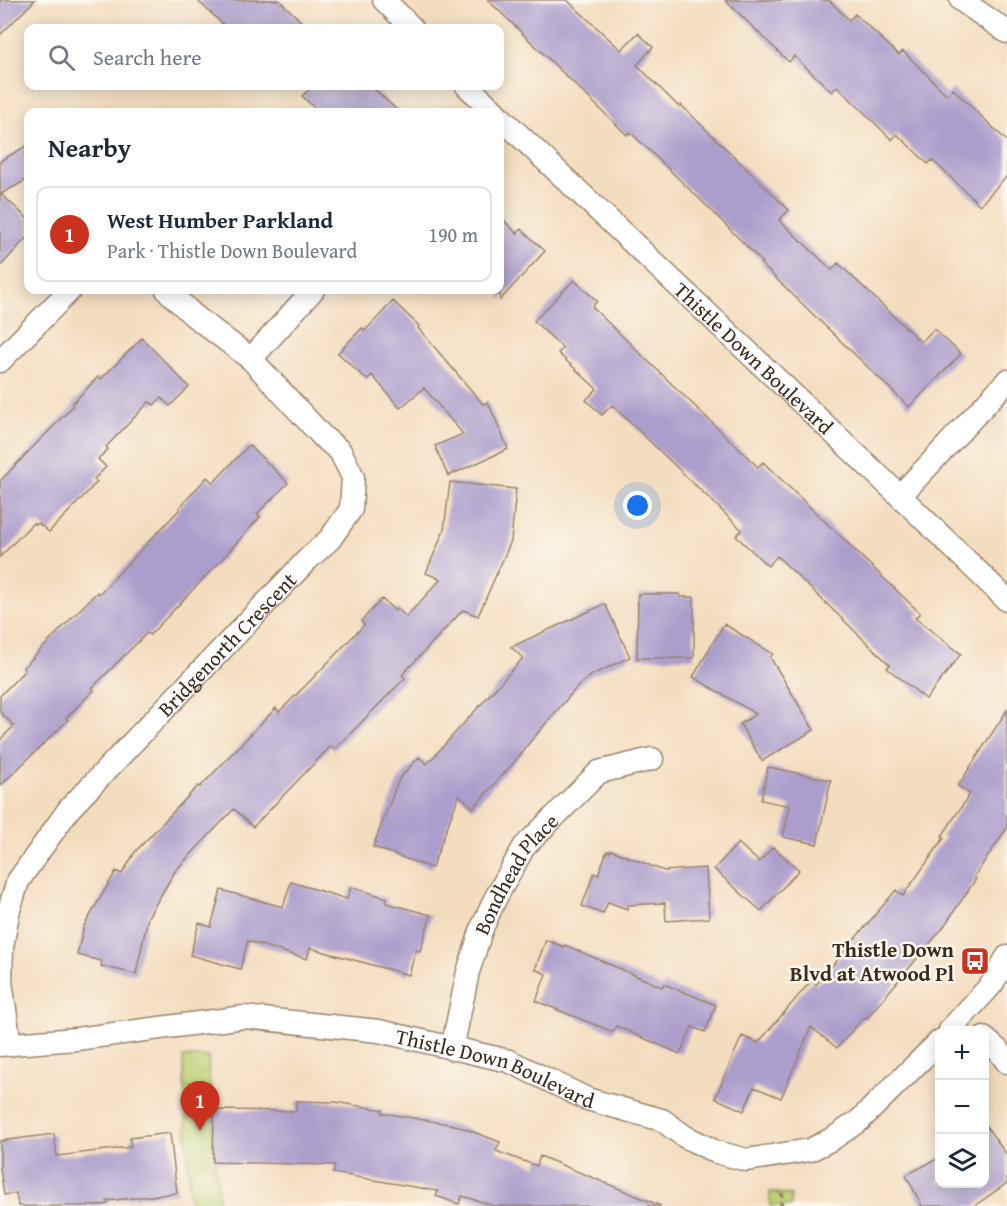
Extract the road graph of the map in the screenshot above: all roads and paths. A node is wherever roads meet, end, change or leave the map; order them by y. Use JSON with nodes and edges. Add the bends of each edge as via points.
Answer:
{"nodes":[{"id":1,"x":384,"y":0,"type":"edge"},
{"id":2,"x":961,"y":0,"type":"edge"},
{"id":3,"x":408,"y":24,"type":"edge"},
{"id":4,"x":1007,"y":32,"type":"edge"},
{"id":5,"x":504,"y":121,"type":"edge"},
{"id":6,"x":66,"y":294,"type":"edge"},
{"id":7,"x":171,"y":294,"type":"edge"},
{"id":8,"x":309,"y":294,"type":"edge"},
{"id":9,"x":251,"y":359,"type":"junction"},
{"id":10,"x":0,"y":361,"type":"edge"},
{"id":11,"x":1007,"y":381,"type":"edge"},
{"id":12,"x":900,"y":496,"type":"junction"},
{"id":13,"x":1007,"y":600,"type":"edge"},
{"id":14,"x":652,"y":759,"type":"dead end"},
{"id":15,"x":1007,"y":957,"type":"edge"},
{"id":16,"x":963,"y":1026,"type":"edge"},
{"id":17,"x":989,"y":1042,"type":"edge"},
{"id":18,"x":5,"y":1045,"type":"edge"},
{"id":19,"x":935,"y":1045,"type":"edge"},
{"id":20,"x":452,"y":1049,"type":"junction"},
{"id":21,"x":1007,"y":1062,"type":"edge"},
{"id":22,"x":782,"y":1191,"type":"dead end"},
{"id":23,"x":781,"y":1206,"type":"edge"}],
"edges":[{"from":1,"to":3,"type":"street"},
{"from":2,"to":4,"type":"street"},
{"from":5,"to":12,"type":"street","name":"Thistle Down Boulevard"},
{"from":6,"to":10,"type":"street"},
{"from":7,"to":9,"type":"street","name":"Bridgenorth Crescent"},
{"from":8,"to":9,"type":"street"},
{"from":9,"to":18,"type":"street","name":"Bridgenorth Crescent","via":[[340,451],[353,477],[351,509],[330,539],[69,809],[18,880],[2,948]]},
{"from":11,"to":12,"type":"street"},
{"from":12,"to":13,"type":"street","name":"Thistle Down Boulevard"},
{"from":14,"to":20,"type":"street","name":"Bondhead Place","via":[[599,772],[524,847],[482,928],[468,972]]},
{"from":15,"to":16,"type":"street"},
{"from":17,"to":21,"type":"street"},
{"from":18,"to":20,"type":"street","name":"Thistle Down Boulevard","via":[[244,1017],[379,1031]]},
{"from":19,"to":20,"type":"street","name":"Thistle Down Boulevard","via":[[860,1120],[832,1139],[810,1150],[747,1160],[716,1152],[662,1120],[587,1099],[509,1061]]},
{"from":22,"to":23,"type":"path"}]}
